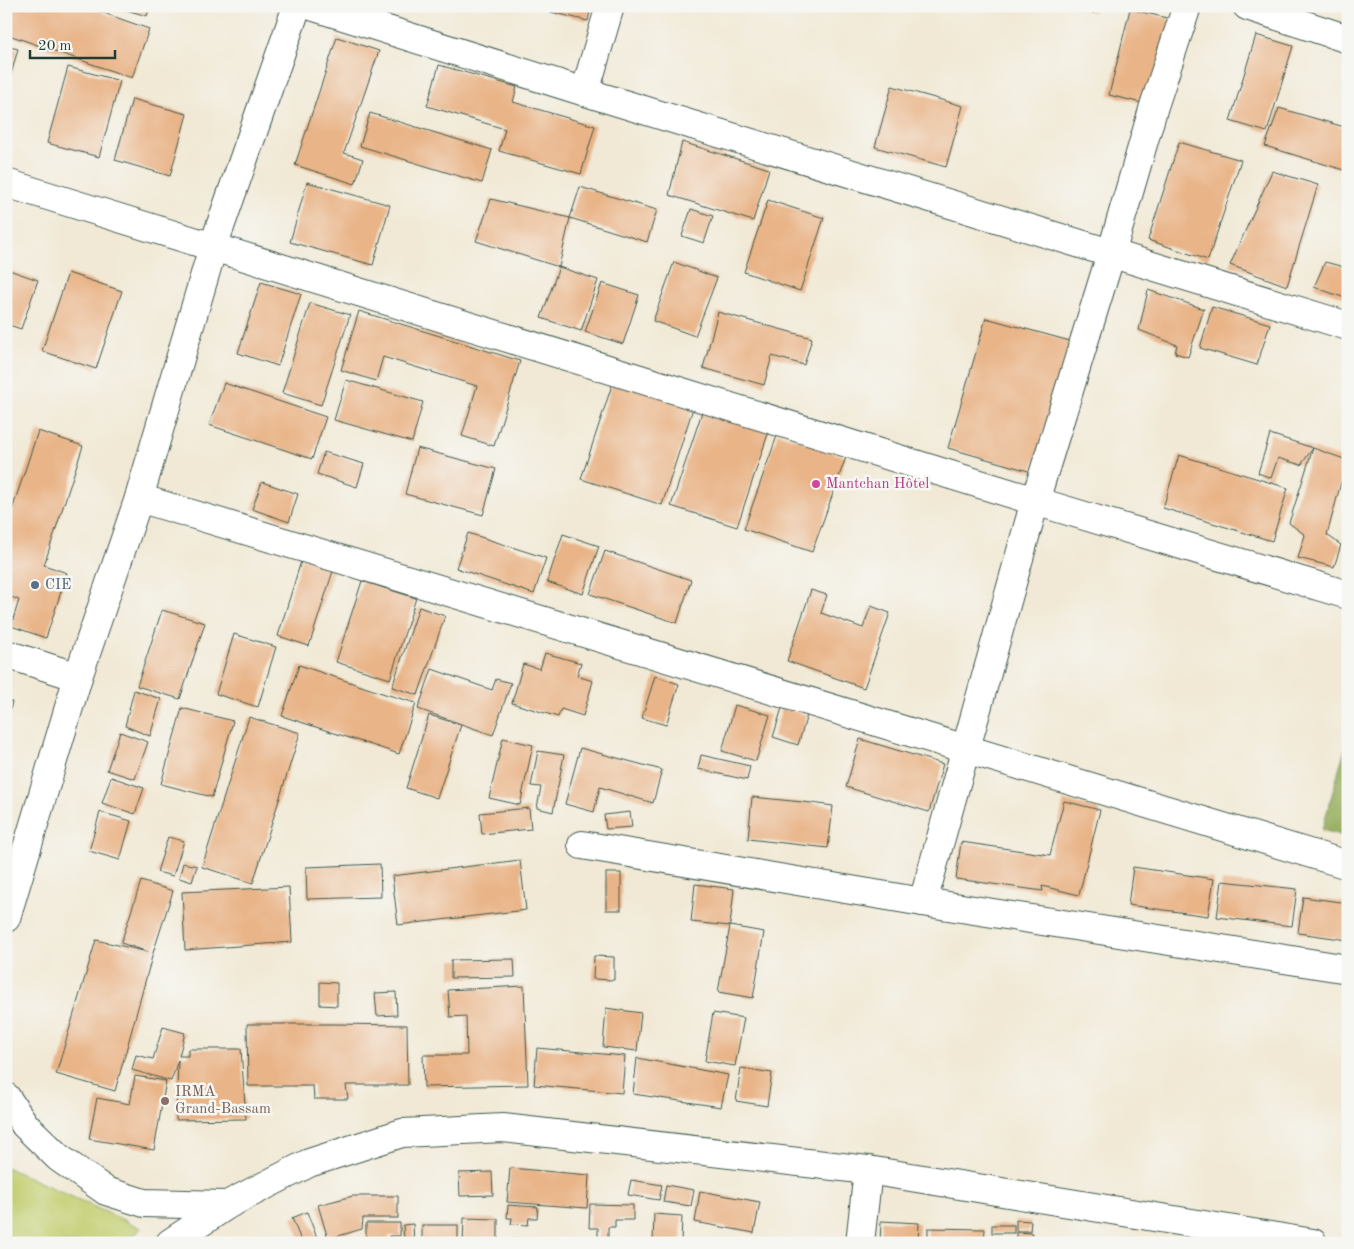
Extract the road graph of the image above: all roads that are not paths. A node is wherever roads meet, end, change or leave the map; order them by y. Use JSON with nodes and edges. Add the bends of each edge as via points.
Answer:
{"nodes":[{"id":1,"x":297,"y":6,"type":"edge"},
{"id":2,"x":311,"y":6,"type":"edge"},
{"id":3,"x":610,"y":6,"type":"edge"},
{"id":4,"x":1187,"y":6,"type":"edge"},
{"id":5,"x":1247,"y":6,"type":"edge"},
{"id":6,"x":1348,"y":39,"type":"edge"},
{"id":7,"x":585,"y":92,"type":"junction"},
{"id":8,"x":6,"y":183,"type":"edge"},
{"id":9,"x":213,"y":247,"type":"junction"},
{"id":10,"x":1111,"y":254,"type":"junction"},
{"id":11,"x":1348,"y":326,"type":"edge"},
{"id":12,"x":139,"y":498,"type":"junction"},
{"id":13,"x":1035,"y":501,"type":"junction"},
{"id":14,"x":1348,"y":595,"type":"edge"},
{"id":15,"x":6,"y":654,"type":"edge"},
{"id":16,"x":78,"y":677,"type":"junction"},
{"id":17,"x":965,"y":749,"type":"junction"},
{"id":18,"x":582,"y":845,"type":"dead end"},
{"id":19,"x":1348,"y":865,"type":"edge"},
{"id":20,"x":923,"y":902,"type":"junction"},
{"id":21,"x":6,"y":918,"type":"edge"},
{"id":22,"x":1348,"y":969,"type":"edge"},
{"id":23,"x":6,"y":1097,"type":"edge"},
{"id":24,"x":868,"y":1170,"type":"junction"},
{"id":25,"x":227,"y":1205,"type":"junction"},
{"id":26,"x":170,"y":1243,"type":"edge"},
{"id":27,"x":860,"y":1243,"type":"edge"},
{"id":28,"x":1313,"y":1243,"type":"edge"}],
"edges":[{"from":1,"to":9,"type":"street"},
{"from":2,"to":7,"type":"street"},
{"from":3,"to":7,"type":"street"},
{"from":4,"to":10,"type":"street"},
{"from":5,"to":6,"type":"street"},
{"from":7,"to":10,"type":"street"},
{"from":8,"to":9,"type":"street"},
{"from":9,"to":12,"type":"street"},
{"from":9,"to":13,"type":"street"},
{"from":10,"to":11,"type":"street"},
{"from":10,"to":13,"type":"street"},
{"from":12,"to":16,"type":"street"},
{"from":12,"to":17,"type":"street"},
{"from":13,"to":14,"type":"street"},
{"from":13,"to":17,"type":"street"},
{"from":15,"to":16,"type":"street"},
{"from":16,"to":21,"type":"street"},
{"from":17,"to":19,"type":"street"},
{"from":17,"to":20,"type":"street"},
{"from":18,"to":20,"type":"street"},
{"from":20,"to":22,"type":"street"},
{"from":23,"to":25,"type":"street","via":[[25,1125],[59,1158],[106,1191],[144,1203]]},
{"from":24,"to":25,"type":"street","via":[[503,1128],[402,1133],[309,1163]]},
{"from":24,"to":27,"type":"street"},
{"from":24,"to":28,"type":"street"},
{"from":25,"to":26,"type":"street"}]}
